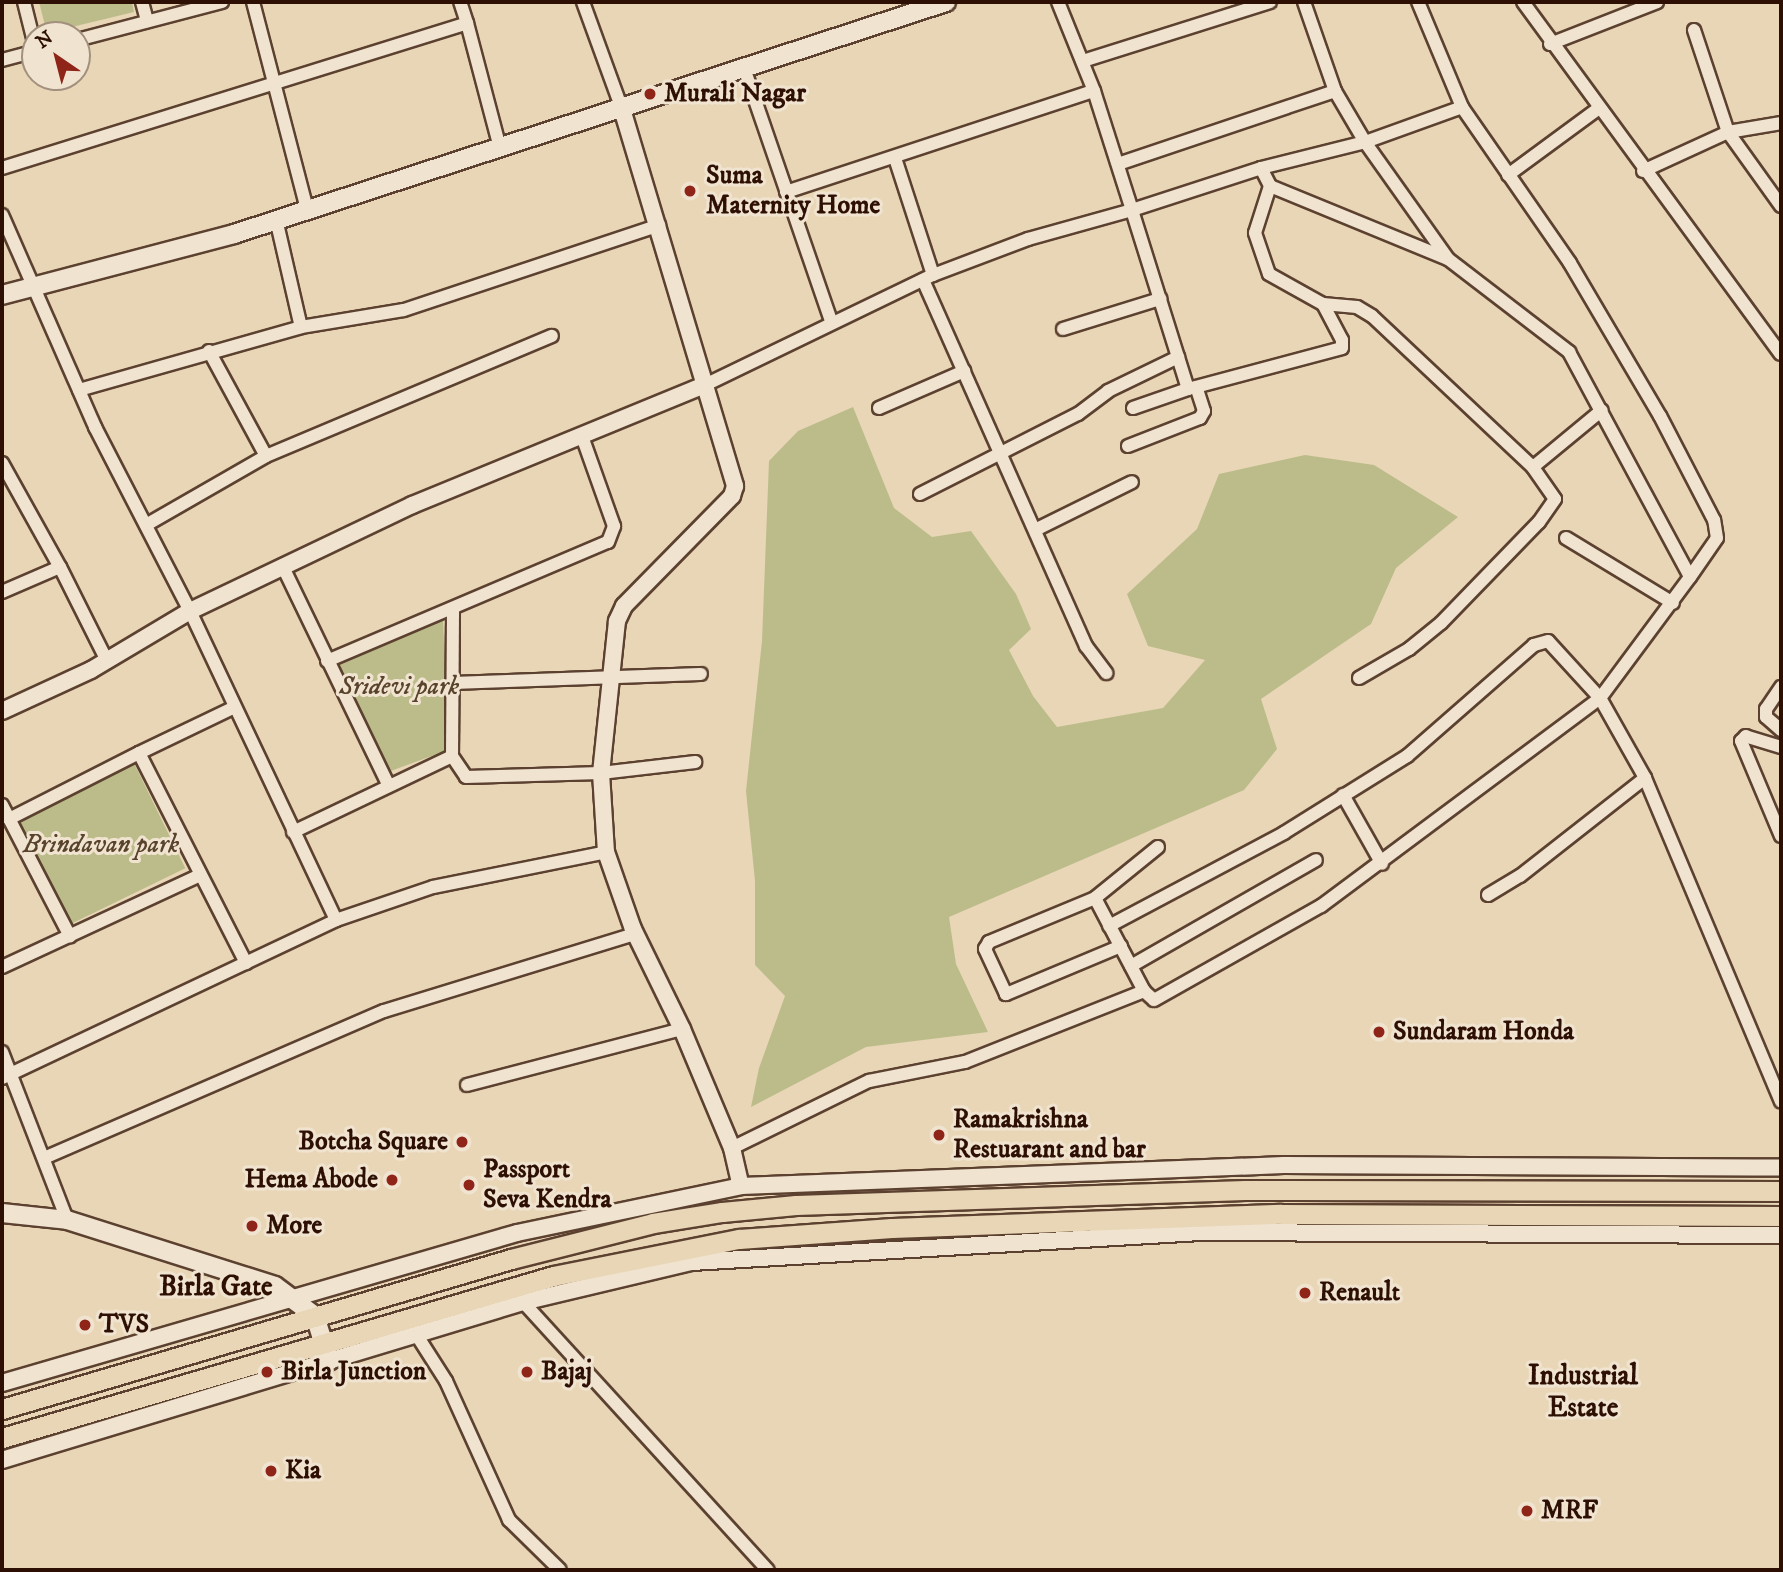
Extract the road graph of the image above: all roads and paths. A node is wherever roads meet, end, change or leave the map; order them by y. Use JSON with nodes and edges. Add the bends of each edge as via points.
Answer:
{"nodes":[{"id":1,"x":24,"y":2,"type":"edge"},
{"id":2,"x":142,"y":2,"type":"edge"},
{"id":3,"x":222,"y":2,"type":"edge"},
{"id":4,"x":253,"y":2,"type":"edge"},
{"id":5,"x":460,"y":2,"type":"edge"},
{"id":6,"x":583,"y":2,"type":"edge"},
{"id":7,"x":945,"y":2,"type":"edge"},
{"id":8,"x":1058,"y":2,"type":"edge"},
{"id":9,"x":1270,"y":2,"type":"edge"},
{"id":10,"x":1304,"y":2,"type":"edge"},
{"id":11,"x":1418,"y":2,"type":"edge"},
{"id":12,"x":1522,"y":2,"type":"edge"},
{"id":13,"x":1657,"y":2,"type":"edge"},
{"id":14,"x":28,"y":21,"type":"edge"},
{"id":15,"x":148,"y":22,"type":"junction"},
{"id":16,"x":467,"y":23,"type":"junction"},
{"id":17,"x":1694,"y":30,"type":"dead end"},
{"id":18,"x":91,"y":36,"type":"edge"},
{"id":19,"x":1550,"y":44,"type":"junction"},
{"id":20,"x":21,"y":54,"type":"edge"},
{"id":21,"x":2,"y":60,"type":"edge"},
{"id":22,"x":1083,"y":61,"type":"junction"},
{"id":23,"x":745,"y":71,"type":"junction"},
{"id":24,"x":274,"y":83,"type":"junction"},
{"id":25,"x":1094,"y":91,"type":"junction"},
{"id":26,"x":1335,"y":91,"type":"junction"},
{"id":27,"x":1462,"y":107,"type":"junction"},
{"id":28,"x":622,"y":109,"type":"junction"},
{"id":29,"x":1598,"y":109,"type":"junction"},
{"id":30,"x":1781,"y":123,"type":"edge"},
{"id":31,"x":1728,"y":132,"type":"junction"},
{"id":32,"x":1365,"y":142,"type":"junction"},
{"id":33,"x":500,"y":148,"type":"junction"},
{"id":34,"x":895,"y":158,"type":"junction"},
{"id":35,"x":1118,"y":164,"type":"junction"},
{"id":36,"x":2,"y":168,"type":"edge"},
{"id":37,"x":1261,"y":168,"type":"junction"},
{"id":38,"x":1643,"y":171,"type":"junction"},
{"id":39,"x":1508,"y":175,"type":"junction"},
{"id":40,"x":1270,"y":186,"type":"junction"},
{"id":41,"x":786,"y":192,"type":"junction"},
{"id":42,"x":1781,"y":206,"type":"edge"},
{"id":43,"x":307,"y":209,"type":"junction"},
{"id":44,"x":1132,"y":211,"type":"junction"},
{"id":45,"x":2,"y":215,"type":"edge"},
{"id":46,"x":276,"y":219,"type":"junction"},
{"id":47,"x":659,"y":225,"type":"junction"},
{"id":48,"x":1448,"y":259,"type":"junction"},
{"id":49,"x":928,"y":277,"type":"junction"},
{"id":50,"x":34,"y":287,"type":"junction"},
{"id":51,"x":2,"y":295,"type":"edge"},
{"id":52,"x":1160,"y":299,"type":"junction"},
{"id":53,"x":1323,"y":304,"type":"junction"},
{"id":54,"x":831,"y":321,"type":"junction"},
{"id":55,"x":301,"y":327,"type":"junction"},
{"id":56,"x":1063,"y":329,"type":"dead end"},
{"id":57,"x":552,"y":336,"type":"dead end"},
{"id":58,"x":209,"y":351,"type":"junction"},
{"id":59,"x":1781,"y":354,"type":"edge"},
{"id":60,"x":1178,"y":357,"type":"junction"},
{"id":61,"x":964,"y":371,"type":"junction"},
{"id":62,"x":705,"y":385,"type":"junction"},
{"id":63,"x":1192,"y":388,"type":"junction"},
{"id":64,"x":79,"y":390,"type":"junction"},
{"id":65,"x":879,"y":408,"type":"dead end"},
{"id":66,"x":1133,"y":408,"type":"dead end"},
{"id":67,"x":1602,"y":410,"type":"junction"},
{"id":68,"x":582,"y":436,"type":"junction"},
{"id":69,"x":1128,"y":446,"type":"dead end"},
{"id":70,"x":1002,"y":454,"type":"junction"},
{"id":71,"x":266,"y":456,"type":"junction"},
{"id":72,"x":2,"y":463,"type":"edge"},
{"id":73,"x":1533,"y":467,"type":"junction"},
{"id":74,"x":1132,"y":482,"type":"dead end"},
{"id":75,"x":920,"y":494,"type":"dead end"},
{"id":76,"x":146,"y":525,"type":"junction"},
{"id":77,"x":1035,"y":530,"type":"junction"},
{"id":78,"x":1566,"y":538,"type":"dead end"},
{"id":79,"x":60,"y":567,"type":"junction"},
{"id":80,"x":283,"y":567,"type":"junction"},
{"id":81,"x":1690,"y":577,"type":"junction"},
{"id":82,"x":2,"y":592,"type":"edge"},
{"id":83,"x":1673,"y":603,"type":"junction"},
{"id":84,"x":453,"y":609,"type":"junction"},
{"id":85,"x":190,"y":611,"type":"junction"},
{"id":86,"x":107,"y":661,"type":"junction"},
{"id":87,"x":327,"y":661,"type":"junction"},
{"id":88,"x":1106,"y":673,"type":"dead end"},
{"id":89,"x":701,"y":674,"type":"dead end"},
{"id":90,"x":608,"y":678,"type":"junction"},
{"id":91,"x":1359,"y":678,"type":"dead end"},
{"id":92,"x":453,"y":683,"type":"junction"},
{"id":93,"x":1781,"y":687,"type":"edge"},
{"id":94,"x":1600,"y":698,"type":"junction"},
{"id":95,"x":235,"y":707,"type":"junction"},
{"id":96,"x":2,"y":711,"type":"edge"},
{"id":97,"x":1781,"y":730,"type":"edge"},
{"id":98,"x":1781,"y":747,"type":"edge"},
{"id":99,"x":139,"y":753,"type":"junction"},
{"id":100,"x":452,"y":756,"type":"junction"},
{"id":101,"x":695,"y":762,"type":"dead end"},
{"id":102,"x":601,"y":773,"type":"junction"},
{"id":103,"x":1645,"y":778,"type":"junction"},
{"id":104,"x":388,"y":784,"type":"junction"},
{"id":105,"x":1343,"y":795,"type":"junction"},
{"id":106,"x":2,"y":805,"type":"edge"},
{"id":107,"x":9,"y":819,"type":"junction"},
{"id":108,"x":293,"y":832,"type":"junction"},
{"id":109,"x":1781,"y":836,"type":"edge"},
{"id":110,"x":1158,"y":847,"type":"dead end"},
{"id":111,"x":606,"y":852,"type":"junction"},
{"id":112,"x":1316,"y":860,"type":"dead end"},
{"id":113,"x":1382,"y":864,"type":"junction"},
{"id":114,"x":200,"y":875,"type":"junction"},
{"id":115,"x":1488,"y":895,"type":"dead end"},
{"id":116,"x":1095,"y":898,"type":"junction"},
{"id":117,"x":336,"y":920,"type":"junction"},
{"id":118,"x":1109,"y":926,"type":"junction"},
{"id":119,"x":635,"y":934,"type":"junction"},
{"id":120,"x":70,"y":936,"type":"junction"},
{"id":121,"x":1121,"y":946,"type":"junction"},
{"id":122,"x":246,"y":963,"type":"junction"},
{"id":123,"x":1130,"y":966,"type":"junction"},
{"id":124,"x":2,"y":968,"type":"edge"},
{"id":125,"x":1144,"y":991,"type":"junction"},
{"id":126,"x":682,"y":1029,"type":"junction"},
{"id":127,"x":2,"y":1052,"type":"edge"},
{"id":128,"x":7,"y":1076,"type":"edge"},
{"id":129,"x":467,"y":1085,"type":"dead end"},
{"id":130,"x":1781,"y":1102,"type":"edge"},
{"id":131,"x":732,"y":1148,"type":"junction"},
{"id":132,"x":44,"y":1158,"type":"junction"},
{"id":133,"x":1781,"y":1168,"type":"edge"},
{"id":134,"x":741,"y":1186,"type":"junction"},
{"id":135,"x":1781,"y":1191,"type":"edge"},
{"id":136,"x":2,"y":1213,"type":"edge"},
{"id":137,"x":1781,"y":1216,"type":"edge"},
{"id":138,"x":67,"y":1220,"type":"junction"},
{"id":139,"x":1781,"y":1235,"type":"edge"},
{"id":140,"x":298,"y":1300,"type":"junction"},
{"id":141,"x":523,"y":1302,"type":"junction"},
{"id":142,"x":315,"y":1316,"type":"junction"},
{"id":143,"x":416,"y":1334,"type":"junction"},
{"id":144,"x":326,"y":1352,"type":"junction"},
{"id":145,"x":2,"y":1383,"type":"edge"},
{"id":146,"x":2,"y":1409,"type":"edge"},
{"id":147,"x":2,"y":1438,"type":"edge"},
{"id":148,"x":2,"y":1460,"type":"edge"},
{"id":149,"x":560,"y":1570,"type":"edge"},
{"id":150,"x":768,"y":1570,"type":"edge"}],
"edges":[{"from":1,"to":14,"type":"street"},
{"from":2,"to":15,"type":"street"},
{"from":3,"to":15,"type":"street"},
{"from":4,"to":24,"type":"street"},
{"from":5,"to":16,"type":"street"},
{"from":6,"to":28,"type":"street"},
{"from":7,"to":23,"type":"main road"},
{"from":8,"to":22,"type":"street"},
{"from":9,"to":22,"type":"street"},
{"from":10,"to":26,"type":"street"},
{"from":11,"to":27,"type":"street"},
{"from":12,"to":19,"type":"street"},
{"from":13,"to":19,"type":"street"},
{"from":15,"to":18,"type":"street"},
{"from":16,"to":24,"type":"street"},
{"from":16,"to":33,"type":"street"},
{"from":17,"to":31,"type":"street"},
{"from":19,"to":29,"type":"street"},
{"from":20,"to":21,"type":"street"},
{"from":22,"to":25,"type":"street"},
{"from":23,"to":28,"type":"main road"},
{"from":23,"to":41,"type":"street"},
{"from":24,"to":36,"type":"street"},
{"from":24,"to":43,"type":"street"},
{"from":25,"to":34,"type":"street"},
{"from":25,"to":35,"type":"street"},
{"from":26,"to":32,"type":"street"},
{"from":26,"to":35,"type":"street"},
{"from":27,"to":32,"type":"street"},
{"from":27,"to":39,"type":"street"},
{"from":28,"to":33,"type":"main road"},
{"from":28,"to":47,"type":"street"},
{"from":29,"to":38,"type":"street"},
{"from":29,"to":39,"type":"street"},
{"from":30,"to":31,"type":"street"},
{"from":31,"to":38,"type":"street"},
{"from":31,"to":42,"type":"street"},
{"from":32,"to":37,"type":"street"},
{"from":32,"to":48,"type":"street"},
{"from":33,"to":43,"type":"main road"},
{"from":34,"to":41,"type":"street"},
{"from":34,"to":49,"type":"street"},
{"from":35,"to":44,"type":"street"},
{"from":37,"to":40,"type":"street"},
{"from":37,"to":44,"type":"street"},
{"from":38,"to":59,"type":"street"},
{"from":39,"to":81,"type":"street","via":[[1618,343],[1718,529],[1717,538]]},
{"from":40,"to":48,"type":"street"},
{"from":40,"to":53,"type":"street","via":[[1255,233],[1261,263],[1269,274]]},
{"from":41,"to":54,"type":"street"},
{"from":43,"to":46,"type":"main road"},
{"from":44,"to":49,"type":"street","via":[[1028,239]]},
{"from":44,"to":52,"type":"street"},
{"from":45,"to":50,"type":"street"},
{"from":46,"to":50,"type":"main road"},
{"from":46,"to":55,"type":"street"},
{"from":47,"to":55,"type":"street","via":[[404,310]]},
{"from":47,"to":62,"type":"street"},
{"from":48,"to":67,"type":"street","via":[[1569,352]]},
{"from":49,"to":54,"type":"street"},
{"from":49,"to":61,"type":"street"},
{"from":50,"to":51,"type":"main road"},
{"from":50,"to":64,"type":"street"},
{"from":52,"to":56,"type":"street"},
{"from":52,"to":60,"type":"street"},
{"from":53,"to":63,"type":"street","via":[[1342,348]]},
{"from":53,"to":73,"type":"street","via":[[1357,307],[1372,316]]},
{"from":54,"to":62,"type":"street"},
{"from":55,"to":58,"type":"street"},
{"from":57,"to":71,"type":"street"},
{"from":58,"to":64,"type":"street"},
{"from":58,"to":71,"type":"street"},
{"from":60,"to":63,"type":"street"},
{"from":60,"to":70,"type":"street","via":[[1108,391],[1085,410]]},
{"from":61,"to":65,"type":"street"},
{"from":61,"to":70,"type":"street"},
{"from":62,"to":68,"type":"street"},
{"from":62,"to":90,"type":"street","via":[[733,475],[732,496],[624,606]]},
{"from":63,"to":66,"type":"street"},
{"from":63,"to":69,"type":"street","via":[[1204,411],[1200,418]]},
{"from":64,"to":76,"type":"street"},
{"from":67,"to":73,"type":"street"},
{"from":67,"to":81,"type":"street","via":[[1639,489]]},
{"from":68,"to":80,"type":"street","via":[[412,505]]},
{"from":68,"to":84,"type":"street","via":[[614,534],[608,542]]},
{"from":70,"to":75,"type":"street"},
{"from":70,"to":77,"type":"street"},
{"from":71,"to":76,"type":"street"},
{"from":72,"to":79,"type":"street"},
{"from":73,"to":91,"type":"street","via":[[1554,493],[1546,514],[1441,623],[1409,649]]},
{"from":74,"to":77,"type":"street"},
{"from":76,"to":85,"type":"street"},
{"from":77,"to":88,"type":"street","via":[[1086,646]]},
{"from":78,"to":83,"type":"street"},
{"from":79,"to":82,"type":"street"},
{"from":79,"to":86,"type":"street"},
{"from":80,"to":85,"type":"street"},
{"from":80,"to":87,"type":"street"},
{"from":81,"to":83,"type":"street"},
{"from":83,"to":94,"type":"street"},
{"from":84,"to":87,"type":"street"},
{"from":84,"to":92,"type":"street"},
{"from":85,"to":86,"type":"street"},
{"from":85,"to":95,"type":"street"},
{"from":86,"to":96,"type":"street"},
{"from":87,"to":104,"type":"street"},
{"from":89,"to":90,"type":"street"},
{"from":90,"to":92,"type":"street"},
{"from":90,"to":102,"type":"street"},
{"from":92,"to":100,"type":"street"},
{"from":93,"to":97,"type":"street","via":[[1766,709],[1766,718]]},
{"from":94,"to":103,"type":"street"},
{"from":94,"to":105,"type":"street","via":[[1553,645],[1542,641],[1514,659],[1420,747]]},
{"from":94,"to":113,"type":"street"},
{"from":95,"to":99,"type":"street"},
{"from":95,"to":108,"type":"street"},
{"from":98,"to":109,"type":"street","via":[[1746,736],[1741,741]]},
{"from":99,"to":107,"type":"street"},
{"from":99,"to":114,"type":"street"},
{"from":100,"to":102,"type":"street","via":[[466,777]]},
{"from":100,"to":104,"type":"street"},
{"from":101,"to":102,"type":"street"},
{"from":102,"to":111,"type":"street"},
{"from":103,"to":115,"type":"street","via":[[1520,876]]},
{"from":103,"to":130,"type":"street"},
{"from":104,"to":108,"type":"street"},
{"from":105,"to":113,"type":"street"},
{"from":105,"to":118,"type":"street","via":[[1284,833]]},
{"from":106,"to":107,"type":"street"},
{"from":107,"to":120,"type":"street"},
{"from":108,"to":117,"type":"street"},
{"from":110,"to":116,"type":"street"},
{"from":111,"to":117,"type":"street","via":[[433,887]]},
{"from":111,"to":119,"type":"street"},
{"from":112,"to":123,"type":"street"},
{"from":113,"to":125,"type":"street","via":[[1239,956],[1154,1000]]},
{"from":114,"to":120,"type":"street"},
{"from":114,"to":122,"type":"street"},
{"from":116,"to":118,"type":"street"},
{"from":116,"to":121,"type":"street","via":[[986,945],[1002,991],[1011,992]]},
{"from":117,"to":122,"type":"street"},
{"from":118,"to":121,"type":"street"},
{"from":119,"to":126,"type":"street"},
{"from":119,"to":132,"type":"street","via":[[384,1011]]},
{"from":120,"to":124,"type":"street"},
{"from":121,"to":123,"type":"street"},
{"from":122,"to":128,"type":"street"},
{"from":123,"to":125,"type":"street"},
{"from":125,"to":131,"type":"street","via":[[965,1062],[869,1081]]},
{"from":126,"to":129,"type":"street"},
{"from":126,"to":131,"type":"street"},
{"from":127,"to":128,"type":"street"},
{"from":128,"to":132,"type":"street"},
{"from":131,"to":134,"type":"street"},
{"from":132,"to":138,"type":"street"},
{"from":133,"to":134,"type":"street","via":[[1284,1165]]},
{"from":134,"to":140,"type":"street","via":[[517,1233]]},
{"from":135,"to":142,"type":"main road","via":[[1284,1189],[796,1205],[653,1223]]},
{"from":136,"to":138,"type":"main road"},
{"from":137,"to":144,"type":"main road","via":[[1281,1214],[803,1233],[687,1246],[597,1265]]},
{"from":138,"to":140,"type":"main road","via":[[248,1276]]},
{"from":139,"to":141,"type":"street","via":[[1186,1233],[691,1262]]},
{"from":140,"to":142,"type":"main road"},
{"from":140,"to":145,"type":"street"},
{"from":141,"to":143,"type":"street"},
{"from":141,"to":150,"type":"street"},
{"from":142,"to":144,"type":"main road"},
{"from":142,"to":146,"type":"main road"},
{"from":143,"to":144,"type":"street"},
{"from":143,"to":149,"type":"street","via":[[446,1381],[509,1520]]},
{"from":144,"to":147,"type":"main road"},
{"from":144,"to":148,"type":"street"}]}
